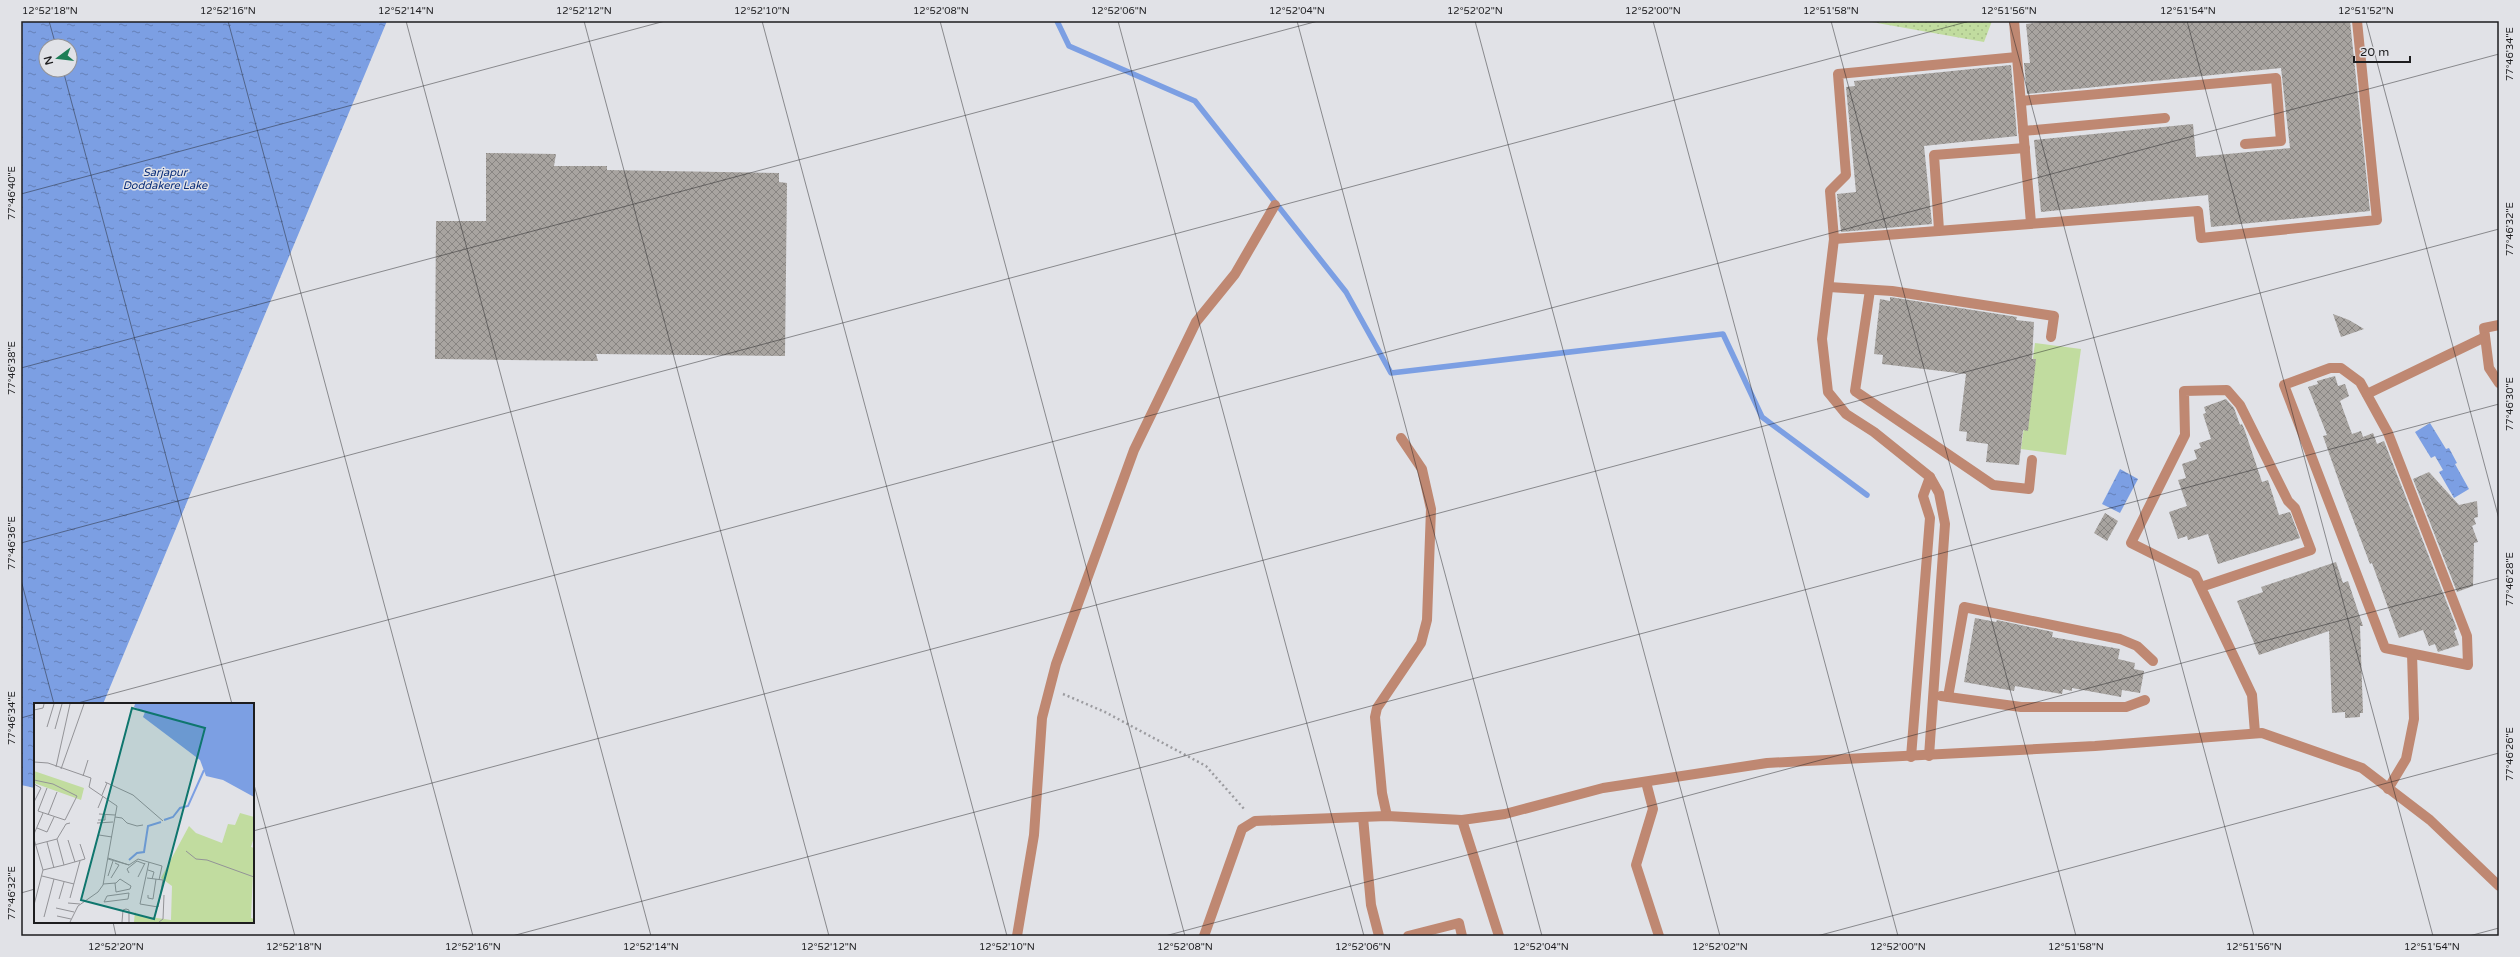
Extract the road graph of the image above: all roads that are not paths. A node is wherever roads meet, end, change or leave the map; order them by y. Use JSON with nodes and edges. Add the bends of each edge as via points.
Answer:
{"nodes":[{"id":1,"x":2014,"y":21,"type":"edge"},
{"id":2,"x":2357,"y":21,"type":"edge"},
{"id":3,"x":2017,"y":57,"type":"junction"},
{"id":4,"x":2021,"y":101,"type":"junction"},
{"id":5,"x":2165,"y":118,"type":"dead end"},
{"id":6,"x":2024,"y":131,"type":"junction"},
{"id":7,"x":2245,"y":144,"type":"dead end"},
{"id":8,"x":2025,"y":148,"type":"junction"},
{"id":9,"x":1275,"y":205,"type":"dead end"},
{"id":10,"x":2032,"y":223,"type":"junction"},
{"id":11,"x":1939,"y":230,"type":"junction"},
{"id":12,"x":1834,"y":239,"type":"junction"},
{"id":13,"x":1828,"y":287,"type":"junction"},
{"id":14,"x":1870,"y":290,"type":"junction"},
{"id":15,"x":2499,"y":325,"type":"edge"},
{"id":16,"x":2051,"y":337,"type":"dead end"},
{"id":17,"x":2485,"y":337,"type":"junction"},
{"id":18,"x":2499,"y":383,"type":"edge"},
{"id":19,"x":2367,"y":394,"type":"junction"},
{"id":20,"x":1402,"y":438,"type":"dead end"},
{"id":21,"x":2032,"y":460,"type":"dead end"},
{"id":22,"x":1930,"y":477,"type":"junction"},
{"id":23,"x":2201,"y":587,"type":"junction"},
{"id":24,"x":2412,"y":654,"type":"junction"},
{"id":25,"x":2153,"y":661,"type":"dead end"},
{"id":26,"x":1934,"y":695,"type":"junction"},
{"id":27,"x":1948,"y":697,"type":"junction"},
{"id":28,"x":2145,"y":700,"type":"dead end"},
{"id":29,"x":2255,"y":733,"type":"junction"},
{"id":30,"x":1929,"y":756,"type":"junction"},
{"id":31,"x":1911,"y":758,"type":"junction"},
{"id":32,"x":1646,"y":782,"type":"junction"},
{"id":33,"x":2388,"y":789,"type":"junction"},
{"id":34,"x":1387,"y":816,"type":"junction"},
{"id":35,"x":1363,"y":817,"type":"junction"},
{"id":36,"x":1462,"y":820,"type":"junction"},
{"id":37,"x":2499,"y":886,"type":"edge"},
{"id":38,"x":1017,"y":936,"type":"edge"},
{"id":39,"x":1204,"y":936,"type":"edge"},
{"id":40,"x":1379,"y":936,"type":"edge"},
{"id":41,"x":1408,"y":936,"type":"edge"},
{"id":42,"x":1462,"y":936,"type":"edge"},
{"id":43,"x":1499,"y":936,"type":"edge"},
{"id":44,"x":1659,"y":936,"type":"edge"}],
"edges":[{"from":1,"to":3,"type":"street"},
{"from":2,"to":10,"type":"street","via":[[2377,220],[2201,238],[2198,211]]},
{"from":3,"to":4,"type":"street"},
{"from":3,"to":12,"type":"street","via":[[1838,74],[1846,175],[1830,191]]},
{"from":4,"to":6,"type":"street"},
{"from":4,"to":7,"type":"street","via":[[2276,78],[2282,141]]},
{"from":5,"to":6,"type":"street"},
{"from":6,"to":8,"type":"street"},
{"from":8,"to":10,"type":"street"},
{"from":8,"to":11,"type":"street","via":[[1934,155]]},
{"from":9,"to":38,"type":"street","via":[[1235,274],[1196,322],[1134,450],[1056,664],[1042,718],[1034,835]]},
{"from":10,"to":11,"type":"street"},
{"from":11,"to":12,"type":"street"},
{"from":12,"to":13,"type":"street"},
{"from":13,"to":14,"type":"street"},
{"from":13,"to":22,"type":"street","via":[[1822,339],[1828,392],[1846,414],[1874,432]]},
{"from":14,"to":16,"type":"street","via":[[2054,316]]},
{"from":14,"to":21,"type":"street","via":[[1855,391],[1993,485],[2029,489]]},
{"from":15,"to":17,"type":"street","via":[[2484,328]]},
{"from":17,"to":18,"type":"street","via":[[2489,368]]},
{"from":17,"to":19,"type":"street"},
{"from":19,"to":24,"type":"street","via":[[2388,433],[2467,636],[2468,665]]},
{"from":19,"to":24,"type":"street","via":[[2360,382],[2341,368],[2330,368],[2284,385],[2385,648]]},
{"from":20,"to":34,"type":"street","via":[[1422,469],[1432,509],[1427,620],[1421,643],[1377,708],[1375,717],[1382,793]]},
{"from":22,"to":26,"type":"street","via":[[1939,493],[1945,524]]},
{"from":22,"to":31,"type":"street","via":[[1923,496],[1930,518]]},
{"from":23,"to":23,"type":"street","via":[[2196,575],[2131,543],[2185,435],[2184,391],[2227,390],[2240,404],[2288,501],[2295,508],[2311,550]]},
{"from":23,"to":29,"type":"street","via":[[2252,695]]},
{"from":24,"to":33,"type":"street","via":[[2414,719],[2406,759]]},
{"from":25,"to":27,"type":"street","via":[[2137,646],[2120,639],[1964,607]]},
{"from":26,"to":27,"type":"street"},
{"from":26,"to":30,"type":"street"},
{"from":27,"to":28,"type":"street","via":[[2021,707],[2126,707]]},
{"from":29,"to":30,"type":"street"},
{"from":29,"to":33,"type":"street","via":[[2262,733],[2362,768]]},
{"from":30,"to":31,"type":"street"},
{"from":31,"to":32,"type":"street","via":[[1767,763]]},
{"from":32,"to":36,"type":"street","via":[[1603,788],[1505,814]]},
{"from":32,"to":44,"type":"street","via":[[1653,809],[1636,865]]},
{"from":33,"to":37,"type":"street","via":[[2430,820]]},
{"from":34,"to":35,"type":"street"},
{"from":34,"to":36,"type":"street"},
{"from":35,"to":39,"type":"street","via":[[1255,821],[1242,829]]},
{"from":35,"to":40,"type":"street","via":[[1371,905]]},
{"from":36,"to":43,"type":"street"},
{"from":41,"to":42,"type":"street","via":[[1459,923]]}]}
